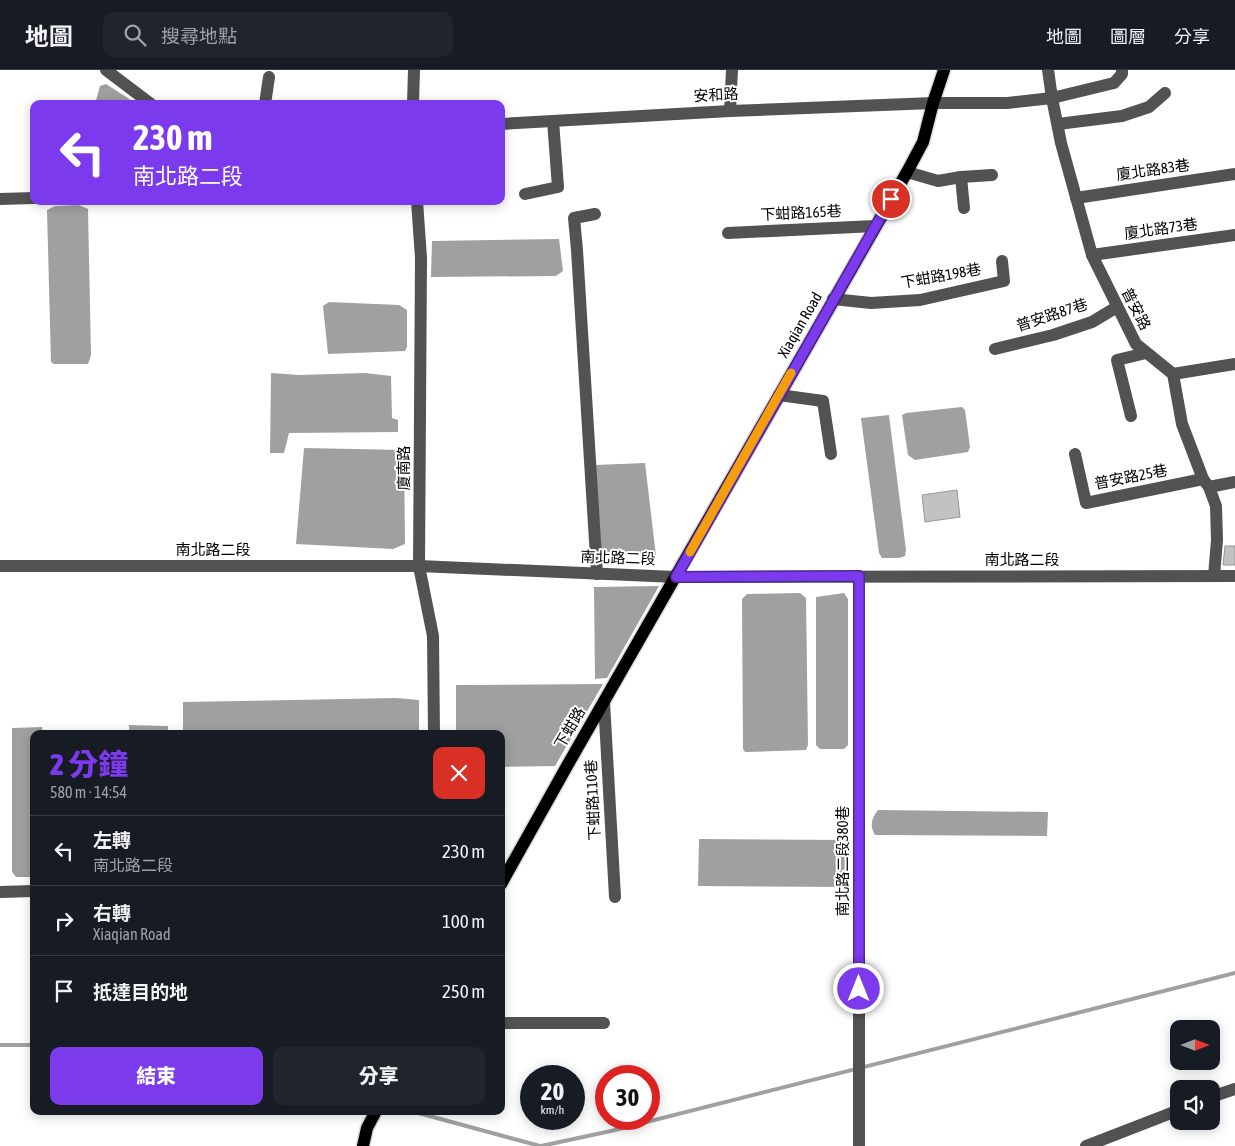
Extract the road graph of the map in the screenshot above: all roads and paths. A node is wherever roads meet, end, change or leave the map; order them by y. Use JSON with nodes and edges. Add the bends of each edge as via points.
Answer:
{"nodes":[{"id":1,"x":106,"y":70,"type":"edge"},
{"id":2,"x":414,"y":70,"type":"edge"},
{"id":3,"x":732,"y":70,"type":"edge"},
{"id":4,"x":944,"y":70,"type":"edge"},
{"id":5,"x":1048,"y":70,"type":"edge"},
{"id":6,"x":1122,"y":70,"type":"edge"},
{"id":7,"x":269,"y":77,"type":"dead end"},
{"id":8,"x":1165,"y":94,"type":"dead end"},
{"id":9,"x":1052,"y":98,"type":"junction"},
{"id":10,"x":146,"y":100,"type":"edge"},
{"id":11,"x":266,"y":100,"type":"edge"},
{"id":12,"x":412,"y":100,"type":"edge"},
{"id":13,"x":933,"y":103,"type":"junction"},
{"id":14,"x":730,"y":110,"type":"junction"},
{"id":15,"x":553,"y":121,"type":"junction"},
{"id":16,"x":505,"y":124,"type":"edge"},
{"id":17,"x":1058,"y":124,"type":"junction"},
{"id":18,"x":907,"y":172,"type":"junction"},
{"id":19,"x":1235,"y":174,"type":"edge"},
{"id":20,"x":992,"y":175,"type":"dead end"},
{"id":21,"x":961,"y":177,"type":"junction"},
{"id":22,"x":525,"y":194,"type":"dead end"},
{"id":23,"x":30,"y":198,"type":"edge"},
{"id":24,"x":1076,"y":198,"type":"junction"},
{"id":25,"x":0,"y":199,"type":"edge"},
{"id":26,"x":417,"y":205,"type":"edge"},
{"id":27,"x":964,"y":208,"type":"dead end"},
{"id":28,"x":595,"y":214,"type":"dead end"},
{"id":29,"x":875,"y":226,"type":"junction"},
{"id":30,"x":728,"y":233,"type":"dead end"},
{"id":31,"x":1235,"y":235,"type":"edge"},
{"id":32,"x":1092,"y":255,"type":"junction"},
{"id":33,"x":1002,"y":261,"type":"dead end"},
{"id":34,"x":833,"y":299,"type":"junction"},
{"id":35,"x":1117,"y":307,"type":"junction"},
{"id":36,"x":995,"y":349,"type":"dead end"},
{"id":37,"x":1146,"y":353,"type":"junction"},
{"id":38,"x":1235,"y":364,"type":"edge"},
{"id":39,"x":1173,"y":374,"type":"junction"},
{"id":40,"x":779,"y":395,"type":"junction"},
{"id":41,"x":1131,"y":416,"type":"dead end"},
{"id":42,"x":831,"y":454,"type":"dead end"},
{"id":43,"x":1075,"y":454,"type":"dead end"},
{"id":44,"x":1235,"y":482,"type":"edge"},
{"id":45,"x":1206,"y":483,"type":"junction"},
{"id":46,"x":0,"y":566,"type":"edge"},
{"id":47,"x":419,"y":566,"type":"junction"},
{"id":48,"x":597,"y":574,"type":"junction"},
{"id":49,"x":859,"y":576,"type":"junction"},
{"id":50,"x":1214,"y":576,"type":"junction"},
{"id":51,"x":1235,"y":576,"type":"edge"},
{"id":52,"x":676,"y":577,"type":"junction"},
{"id":53,"x":604,"y":702,"type":"junction"},
{"id":54,"x":434,"y":730,"type":"edge"},
{"id":55,"x":505,"y":877,"type":"edge"},
{"id":56,"x":30,"y":891,"type":"edge"},
{"id":57,"x":0,"y":892,"type":"edge"},
{"id":58,"x":614,"y":897,"type":"dead end"},
{"id":59,"x":505,"y":1023,"type":"edge"},
{"id":60,"x":604,"y":1023,"type":"dead end"},
{"id":61,"x":1235,"y":1089,"type":"edge"},
{"id":62,"x":1220,"y":1094,"type":"edge"},
{"id":63,"x":1170,"y":1113,"type":"edge"},
{"id":64,"x":374,"y":1115,"type":"edge"},
{"id":65,"x":363,"y":1146,"type":"edge"},
{"id":66,"x":859,"y":1146,"type":"edge"},
{"id":67,"x":1086,"y":1146,"type":"edge"}],
"edges":[{"from":1,"to":10,"type":"street"},
{"from":2,"to":12,"type":"street"},
{"from":3,"to":14,"type":"street"},
{"from":4,"to":13,"type":"main road","name":"Xiaqian Road"},
{"from":5,"to":9,"type":"street","name":"普安路"},
{"from":6,"to":9,"type":"street","name":"安和路","via":[[1114,83]]},
{"from":7,"to":11,"type":"street"},
{"from":8,"to":17,"type":"street","via":[[1149,107],[1122,116]]},
{"from":9,"to":13,"type":"street","name":"安和路","via":[[1007,103]]},
{"from":9,"to":17,"type":"street","name":"普安路"},
{"from":13,"to":14,"type":"street","name":"安和路"},
{"from":13,"to":18,"type":"main road","name":"Xiaqian Road","via":[[922,142]]},
{"from":14,"to":15,"type":"street","name":"安和路"},
{"from":15,"to":16,"type":"street","name":"安和路"},
{"from":15,"to":22,"type":"street","via":[[558,187]]},
{"from":17,"to":24,"type":"street","name":"普安路"},
{"from":18,"to":21,"type":"street","via":[[938,181]]},
{"from":18,"to":29,"type":"main road","name":"Xiaqian Road"},
{"from":19,"to":24,"type":"street","name":"廈北路83巷"},
{"from":20,"to":21,"type":"street"},
{"from":21,"to":27,"type":"street"},
{"from":23,"to":25,"type":"street"},
{"from":24,"to":32,"type":"street","name":"普安路"},
{"from":26,"to":47,"type":"street","name":"廈南路","via":[[421,258]]},
{"from":28,"to":48,"type":"street","via":[[574,218]]},
{"from":29,"to":30,"type":"street","name":"下蚶路165巷"},
{"from":29,"to":34,"type":"main road","name":"Xiaqian Road"},
{"from":31,"to":32,"type":"street","name":"廈北路73巷"},
{"from":32,"to":35,"type":"street","name":"普安路"},
{"from":33,"to":34,"type":"street","name":"下蚶路198巷","via":[[1004,281],[920,300],[871,303]]},
{"from":34,"to":40,"type":"main road","name":"Xiaqian Road"},
{"from":35,"to":36,"type":"street","name":"普安路87巷","via":[[1092,322]]},
{"from":35,"to":37,"type":"street","name":"普安路","via":[[1136,344]]},
{"from":37,"to":39,"type":"street","name":"普安路"},
{"from":37,"to":41,"type":"street","via":[[1117,360]]},
{"from":38,"to":39,"type":"street"},
{"from":39,"to":45,"type":"street","via":[[1182,424]]},
{"from":40,"to":42,"type":"street","via":[[823,400]]},
{"from":40,"to":52,"type":"main road","name":"Xiaqian Road"},
{"from":43,"to":45,"type":"street","name":"普安路25巷","via":[[1086,503]]},
{"from":44,"to":45,"type":"street"},
{"from":45,"to":50,"type":"street","via":[[1216,506]]},
{"from":46,"to":47,"type":"street","name":"南北路二段"},
{"from":47,"to":48,"type":"street","name":"南北路二段"},
{"from":47,"to":54,"type":"street","name":"廈南路","via":[[433,636]]},
{"from":48,"to":52,"type":"street","name":"南北路二段"},
{"from":49,"to":50,"type":"street","name":"南北路二段"},
{"from":49,"to":52,"type":"street","name":"南北路二段"},
{"from":49,"to":66,"type":"street","name":"南北路二段380巷"},
{"from":50,"to":51,"type":"street","name":"南北路二段"},
{"from":52,"to":53,"type":"main road","name":"下蚶路"},
{"from":53,"to":55,"type":"main road","name":"下蚶路"},
{"from":53,"to":58,"type":"street","name":"下蚶路110巷"},
{"from":56,"to":57,"type":"street"},
{"from":59,"to":60,"type":"street"},
{"from":61,"to":62,"type":"street"},
{"from":63,"to":67,"type":"street"},
{"from":64,"to":65,"type":"main road"}]}
